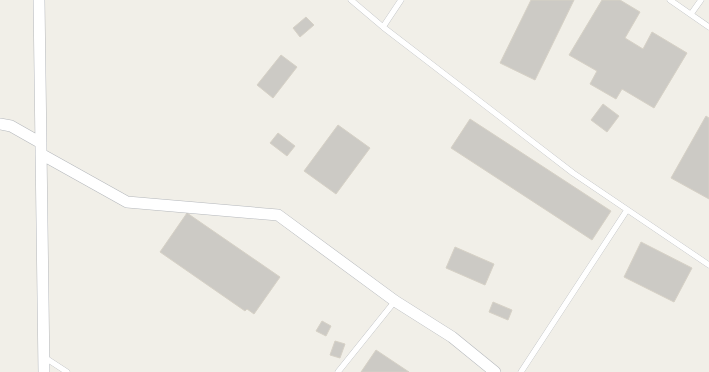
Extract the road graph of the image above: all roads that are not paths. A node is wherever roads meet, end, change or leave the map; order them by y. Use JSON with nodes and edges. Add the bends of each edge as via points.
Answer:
{"nodes":[{"id":1,"x":39,"y":0,"type":"edge"},
{"id":2,"x":351,"y":0,"type":"edge"},
{"id":3,"x":401,"y":0,"type":"edge"},
{"id":4,"x":670,"y":0,"type":"edge"},
{"id":5,"x":701,"y":0,"type":"edge"},
{"id":6,"x":691,"y":14,"type":"junction"},
{"id":7,"x":383,"y":27,"type":"junction"},
{"id":8,"x":709,"y":27,"type":"edge"},
{"id":9,"x":0,"y":124,"type":"edge"},
{"id":10,"x":41,"y":148,"type":"junction"},
{"id":11,"x":628,"y":210,"type":"junction"},
{"id":12,"x":709,"y":265,"type":"edge"},
{"id":13,"x":396,"y":301,"type":"junction"},
{"id":14,"x":44,"y":357,"type":"junction"},
{"id":15,"x":44,"y":372,"type":"edge"},
{"id":16,"x":67,"y":372,"type":"edge"},
{"id":17,"x":338,"y":372,"type":"edge"},
{"id":18,"x":495,"y":372,"type":"edge"},
{"id":19,"x":521,"y":372,"type":"edge"}],
"edges":[{"from":1,"to":10,"type":"street"},
{"from":2,"to":7,"type":"lane"},
{"from":3,"to":7,"type":"lane"},
{"from":4,"to":6,"type":"lane"},
{"from":5,"to":6,"type":"lane"},
{"from":6,"to":8,"type":"lane"},
{"from":7,"to":11,"type":"lane","via":[[572,173]]},
{"from":9,"to":10,"type":"street","via":[[11,126]]},
{"from":10,"to":13,"type":"street","via":[[127,202],[278,215]]},
{"from":10,"to":14,"type":"street"},
{"from":11,"to":12,"type":"lane"},
{"from":11,"to":19,"type":"lane"},
{"from":13,"to":17,"type":"lane"},
{"from":13,"to":18,"type":"street","via":[[452,337]]},
{"from":14,"to":15,"type":"street"},
{"from":14,"to":16,"type":"lane"}]}
